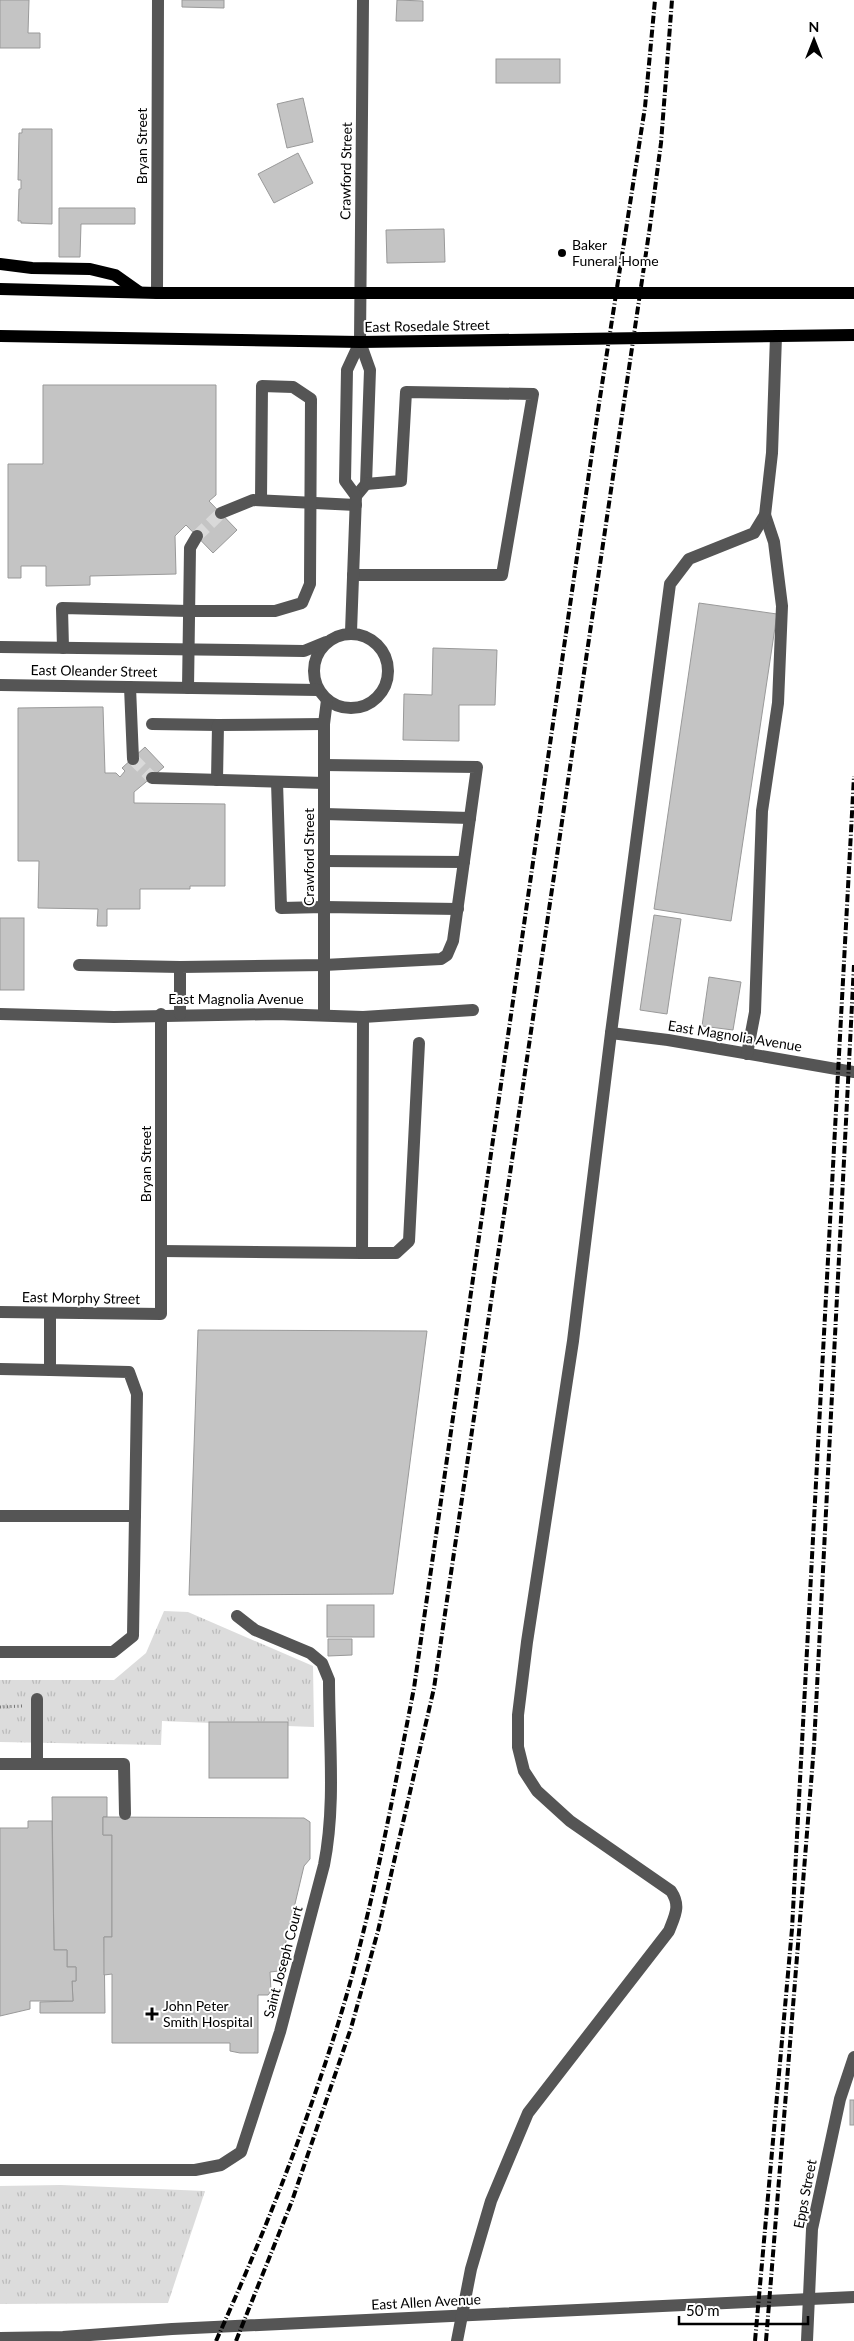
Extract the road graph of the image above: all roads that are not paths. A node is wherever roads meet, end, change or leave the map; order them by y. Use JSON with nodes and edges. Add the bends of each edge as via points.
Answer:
{"nodes":[{"id":1,"x":158,"y":0,"type":"edge"},
{"id":2,"x":363,"y":0,"type":"edge"},
{"id":3,"x":0,"y":264,"type":"edge"},
{"id":4,"x":0,"y":289,"type":"edge"},
{"id":5,"x":139,"y":292,"type":"junction"},
{"id":6,"x":360,"y":292,"type":"junction"},
{"id":7,"x":157,"y":293,"type":"junction"},
{"id":8,"x":854,"y":293,"type":"edge"},
{"id":9,"x":854,"y":335,"type":"edge"},
{"id":10,"x":0,"y":336,"type":"edge"},
{"id":11,"x":776,"y":336,"type":"junction"},
{"id":12,"x":360,"y":342,"type":"junction"},
{"id":13,"x":366,"y":484,"type":"junction"},
{"id":14,"x":260,"y":500,"type":"junction"},
{"id":15,"x":356,"y":501,"type":"junction"},
{"id":16,"x":311,"y":503,"type":"junction"},
{"id":17,"x":221,"y":513,"type":"tunnel mouth"},
{"id":18,"x":765,"y":515,"type":"junction"},
{"id":19,"x":197,"y":536,"type":"tunnel mouth"},
{"id":20,"x":353,"y":575,"type":"junction"},
{"id":21,"x":189,"y":611,"type":"junction"},
{"id":22,"x":351,"y":632,"type":"junction"},
{"id":23,"x":326,"y":642,"type":"junction"},
{"id":24,"x":0,"y":647,"type":"edge"},
{"id":25,"x":63,"y":648,"type":"junction"},
{"id":26,"x":188,"y":649,"type":"junction"},
{"id":27,"x":0,"y":685,"type":"edge"},
{"id":28,"x":130,"y":687,"type":"junction"},
{"id":29,"x":188,"y":688,"type":"junction"},
{"id":30,"x":318,"y":690,"type":"junction"},
{"id":31,"x":327,"y":700,"type":"junction"},
{"id":32,"x":152,"y":724,"type":"dead end"},
{"id":33,"x":324,"y":724,"type":"junction"},
{"id":34,"x":218,"y":725,"type":"junction"},
{"id":35,"x":133,"y":759,"type":"tunnel mouth"},
{"id":36,"x":324,"y":765,"type":"junction"},
{"id":37,"x":152,"y":778,"type":"tunnel mouth"},
{"id":38,"x":217,"y":780,"type":"junction"},
{"id":39,"x":276,"y":782,"type":"junction"},
{"id":40,"x":324,"y":783,"type":"junction"},
{"id":41,"x":324,"y":814,"type":"junction"},
{"id":42,"x":470,"y":818,"type":"junction"},
{"id":43,"x":324,"y":861,"type":"junction"},
{"id":44,"x":464,"y":862,"type":"junction"},
{"id":45,"x":324,"y":907,"type":"junction"},
{"id":46,"x":458,"y":909,"type":"junction"},
{"id":47,"x":79,"y":965,"type":"dead end"},
{"id":48,"x":324,"y":965,"type":"junction"},
{"id":49,"x":180,"y":967,"type":"junction"},
{"id":50,"x":473,"y":1010,"type":"dead end"},
{"id":51,"x":0,"y":1014,"type":"edge"},
{"id":52,"x":161,"y":1014,"type":"junction"},
{"id":53,"x":180,"y":1014,"type":"junction"},
{"id":54,"x":324,"y":1015,"type":"junction"},
{"id":55,"x":363,"y":1017,"type":"junction"},
{"id":56,"x":611,"y":1033,"type":"junction"},
{"id":57,"x":420,"y":1043,"type":"dead end"},
{"id":58,"x":747,"y":1054,"type":"junction"},
{"id":59,"x":854,"y":1072,"type":"edge"},
{"id":60,"x":161,"y":1251,"type":"junction"},
{"id":61,"x":362,"y":1253,"type":"junction"},
{"id":62,"x":0,"y":1312,"type":"edge"},
{"id":63,"x":50,"y":1313,"type":"junction"},
{"id":64,"x":161,"y":1314,"type":"joint"},
{"id":65,"x":0,"y":1369,"type":"edge"},
{"id":66,"x":50,"y":1370,"type":"junction"},
{"id":67,"x":0,"y":1516,"type":"edge"},
{"id":68,"x":135,"y":1516,"type":"junction"},
{"id":69,"x":237,"y":1616,"type":"dead end"},
{"id":70,"x":0,"y":1652,"type":"edge"},
{"id":71,"x":37,"y":1699,"type":"road end"},
{"id":72,"x":0,"y":1764,"type":"edge"},
{"id":73,"x":38,"y":1764,"type":"junction"},
{"id":74,"x":125,"y":1814,"type":"dead end"},
{"id":75,"x":854,"y":2057,"type":"edge"},
{"id":76,"x":0,"y":2170,"type":"edge"},
{"id":77,"x":854,"y":2298,"type":"edge"},
{"id":78,"x":0,"y":2338,"type":"edge"},
{"id":79,"x":457,"y":2341,"type":"edge"},
{"id":80,"x":807,"y":2341,"type":"edge"}],
"edges":[{"from":1,"to":7,"type":"street","name":"Bryan Street"},
{"from":2,"to":6,"type":"street","name":"Crawford Street"},
{"from":3,"to":5,"type":"main road","via":[[90,269],[116,275]]},
{"from":4,"to":5,"type":"main road"},
{"from":5,"to":7,"type":"main road"},
{"from":6,"to":7,"type":"main road"},
{"from":6,"to":8,"type":"main road"},
{"from":6,"to":12,"type":"street","name":"Crawford Street"},
{"from":9,"to":11,"type":"main road","name":"East Rosedale Street"},
{"from":10,"to":12,"type":"main road","name":"East Rosedale Street"},
{"from":11,"to":12,"type":"main road","name":"East Rosedale Street"},
{"from":11,"to":18,"type":"street","via":[[772,453]]},
{"from":12,"to":13,"type":"street","name":"Crawford Street","via":[[370,370]]},
{"from":12,"to":15,"type":"street","name":"Crawford Street","via":[[347,370],[345,481]]},
{"from":13,"to":15,"type":"street"},
{"from":13,"to":20,"type":"street","via":[[401,481],[406,392],[533,394],[502,575]]},
{"from":14,"to":16,"type":"street"},
{"from":14,"to":16,"type":"street","via":[[262,386],[293,387],[311,399]]},
{"from":14,"to":17,"type":"street"},
{"from":15,"to":16,"type":"street"},
{"from":15,"to":20,"type":"street","name":"Crawford Street"},
{"from":16,"to":21,"type":"street","via":[[310,584],[302,602],[275,611]]},
{"from":18,"to":56,"type":"street","via":[[754,533],[689,559],[670,584]]},
{"from":18,"to":58,"type":"street","via":[[774,542],[782,606],[778,702],[762,811],[755,1012]]},
{"from":19,"to":21,"type":"street","via":[[190,548]]},
{"from":20,"to":22,"type":"street","name":"Crawford Street"},
{"from":21,"to":25,"type":"street","via":[[62,608]]},
{"from":21,"to":26,"type":"street"},
{"from":22,"to":23,"type":"street"},
{"from":22,"to":31,"type":"street","via":[[374,640],[380,647],[388,659],[388,683],[373,702],[350,709]]},
{"from":23,"to":26,"type":"street","name":"East Oleander Street","via":[[304,651]]},
{"from":23,"to":30,"type":"street","via":[[314,664]]},
{"from":24,"to":25,"type":"street","name":"East Oleander Street"},
{"from":25,"to":26,"type":"street","name":"East Oleander Street"},
{"from":26,"to":29,"type":"street"},
{"from":27,"to":28,"type":"street","name":"East Oleander Street"},
{"from":28,"to":29,"type":"street","name":"East Oleander Street"},
{"from":28,"to":35,"type":"street"},
{"from":29,"to":30,"type":"street","name":"East Oleander Street"},
{"from":30,"to":31,"type":"street"},
{"from":31,"to":33,"type":"street","name":"Crawford Street"},
{"from":32,"to":34,"type":"street"},
{"from":33,"to":34,"type":"street"},
{"from":33,"to":36,"type":"street","name":"Crawford Street"},
{"from":34,"to":38,"type":"street"},
{"from":36,"to":40,"type":"street","name":"Crawford Street"},
{"from":36,"to":42,"type":"street","via":[[477,767]]},
{"from":37,"to":38,"type":"street"},
{"from":38,"to":39,"type":"street"},
{"from":39,"to":40,"type":"street"},
{"from":39,"to":45,"type":"street","via":[[281,908]]},
{"from":40,"to":41,"type":"street","name":"Crawford Street"},
{"from":41,"to":42,"type":"street"},
{"from":41,"to":43,"type":"street","name":"Crawford Street"},
{"from":42,"to":44,"type":"street"},
{"from":43,"to":44,"type":"street"},
{"from":43,"to":45,"type":"street","name":"Crawford Street"},
{"from":44,"to":46,"type":"street"},
{"from":45,"to":46,"type":"street"},
{"from":45,"to":48,"type":"street","name":"Crawford Street"},
{"from":46,"to":48,"type":"street","via":[[453,941],[447,955],[440,959]]},
{"from":47,"to":49,"type":"street"},
{"from":48,"to":49,"type":"street"},
{"from":48,"to":54,"type":"street","name":"Crawford Street"},
{"from":49,"to":53,"type":"street"},
{"from":50,"to":55,"type":"street","name":"East Magnolia Avenue"},
{"from":51,"to":52,"type":"street","name":"East Magnolia Avenue","via":[[114,1017]]},
{"from":52,"to":53,"type":"street","name":"East Magnolia Avenue"},
{"from":52,"to":60,"type":"street","name":"Bryan Street"},
{"from":53,"to":54,"type":"street","name":"East Magnolia Avenue"},
{"from":54,"to":55,"type":"street","name":"East Magnolia Avenue"},
{"from":55,"to":61,"type":"street"},
{"from":56,"to":58,"type":"street","name":"East Magnolia Avenue"},
{"from":56,"to":79,"type":"street","via":[[573,1341],[527,1642],[518,1715],[518,1747],[524,1771],[537,1791],[570,1821],[671,1891],[677,1900],[678,1910],[669,1931],[528,2113],[491,2201],[471,2269]]},
{"from":57,"to":61,"type":"street","via":[[408,1241],[396,1253]]},
{"from":58,"to":59,"type":"street","name":"East Magnolia Avenue"},
{"from":60,"to":61,"type":"street"},
{"from":60,"to":64,"type":"street","name":"Bryan Street"},
{"from":62,"to":63,"type":"street","name":"East Morphy Street"},
{"from":63,"to":64,"type":"street","name":"East Morphy Street"},
{"from":63,"to":66,"type":"street"},
{"from":65,"to":66,"type":"street"},
{"from":66,"to":68,"type":"street","via":[[129,1372],[137,1394]]},
{"from":67,"to":68,"type":"street"},
{"from":68,"to":70,"type":"street","via":[[133,1636],[112,1652]]},
{"from":69,"to":76,"type":"street","name":"Saint Joseph Court","via":[[255,1630],[310,1653],[322,1664],[329,1680],[329,1840],[280,2032],[241,2152],[221,2165],[195,2170]]},
{"from":71,"to":73,"type":"street"},
{"from":72,"to":73,"type":"street"},
{"from":73,"to":74,"type":"street","via":[[124,1764]]},
{"from":75,"to":80,"type":"street","name":"Epps Street","via":[[840,2099],[812,2229]]},
{"from":77,"to":78,"type":"street","name":"East Allen Avenue"}]}
